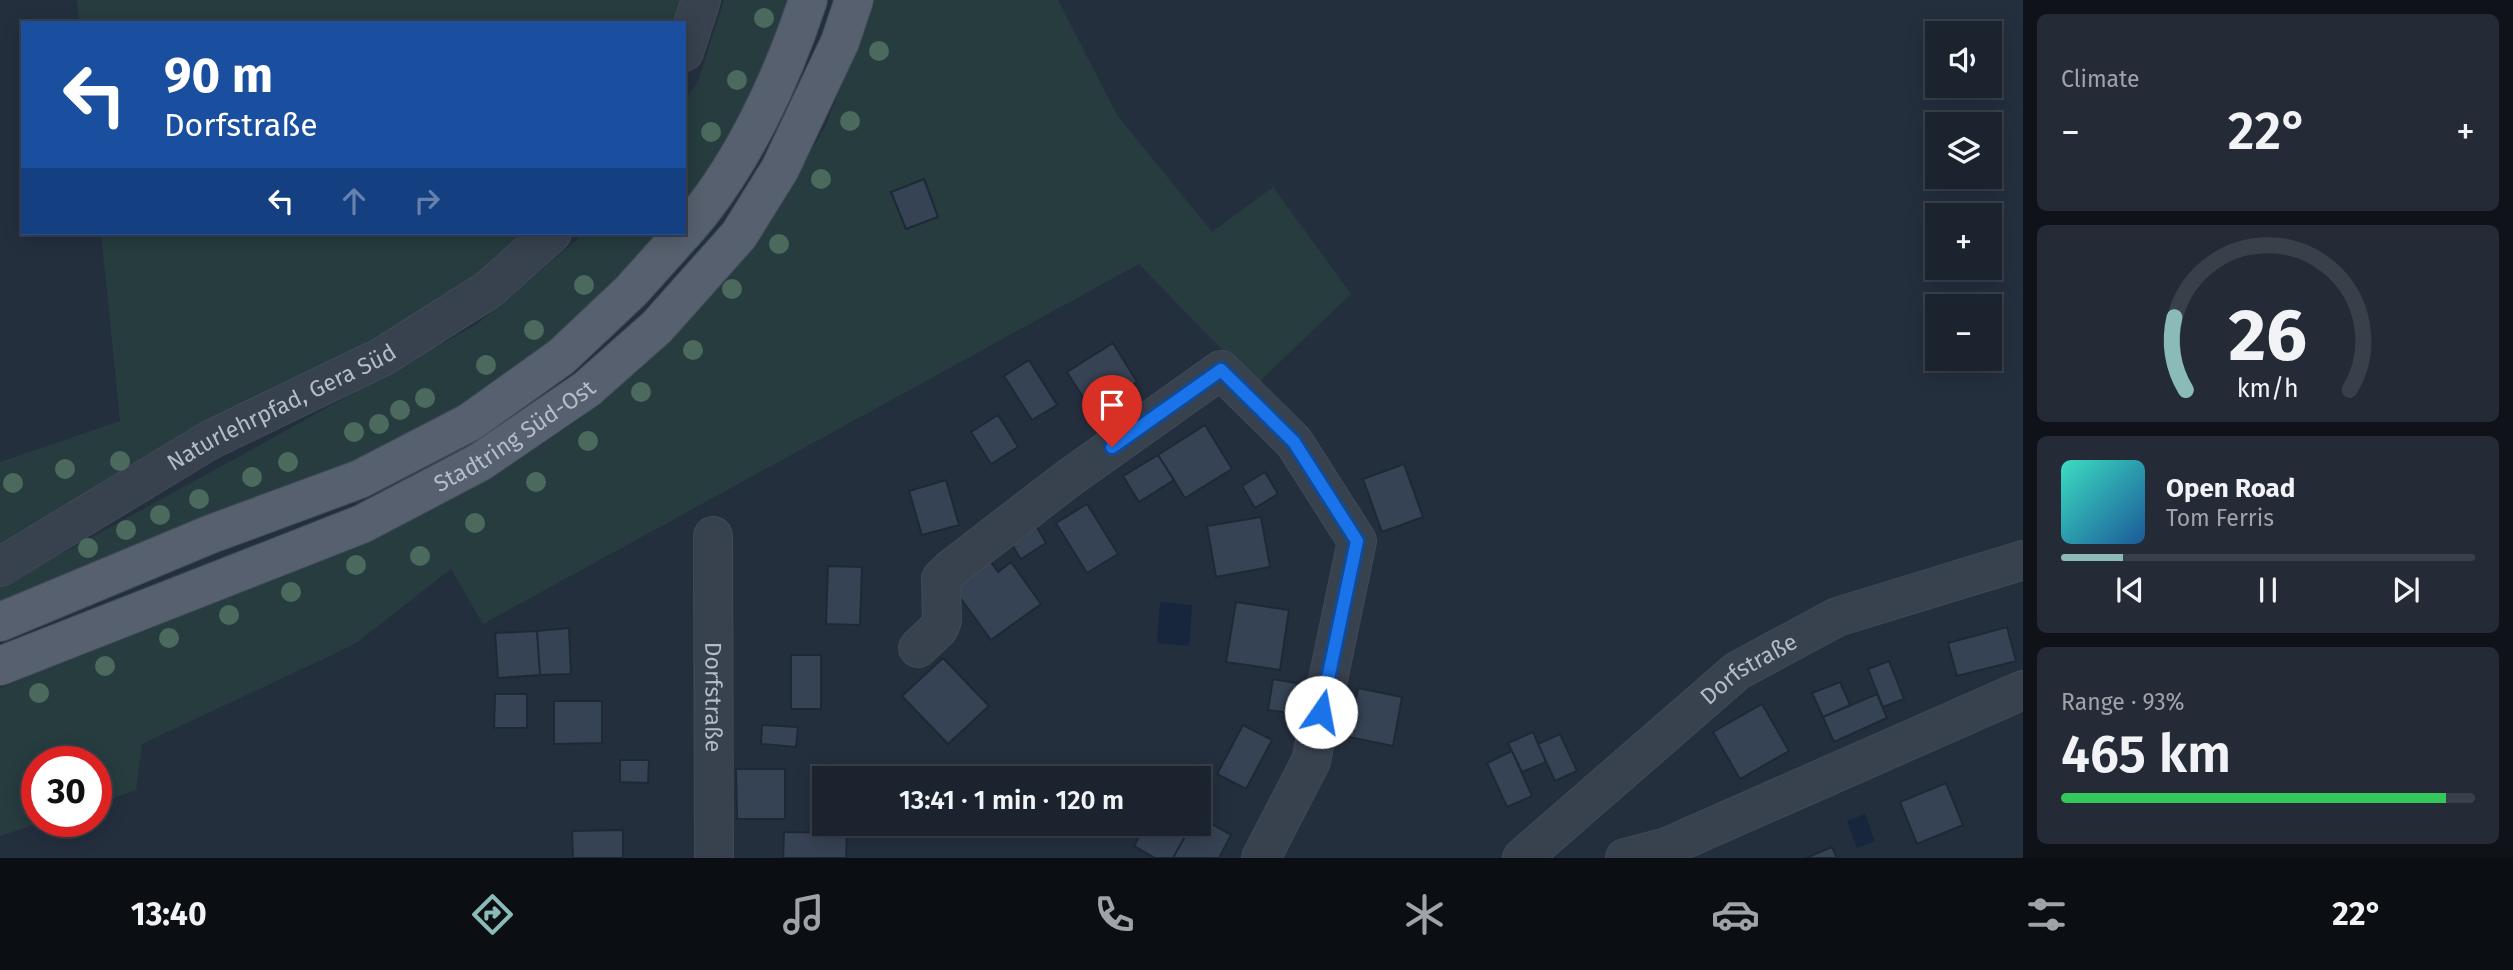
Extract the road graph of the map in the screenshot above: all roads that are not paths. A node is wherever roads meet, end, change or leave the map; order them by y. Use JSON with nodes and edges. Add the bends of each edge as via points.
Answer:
{"nodes":[{"id":1,"x":701,"y":0,"type":"edge"},
{"id":2,"x":808,"y":0,"type":"edge"},
{"id":3,"x":854,"y":0,"type":"edge"},
{"id":4,"x":686,"y":46,"type":"edge"},
{"id":5,"x":686,"y":230,"type":"edge"},
{"id":6,"x":550,"y":235,"type":"edge"},
{"id":7,"x":681,"y":235,"type":"edge"},
{"id":8,"x":713,"y":536,"type":"dead end"},
{"id":9,"x":2023,"y":560,"type":"edge"},
{"id":10,"x":0,"y":566,"type":"edge"},
{"id":11,"x":0,"y":622,"type":"edge"},
{"id":12,"x":918,"y":648,"type":"dead end"},
{"id":13,"x":0,"y":666,"type":"edge"},
{"id":14,"x":2023,"y":690,"type":"edge"},
{"id":15,"x":714,"y":858,"type":"edge"},
{"id":16,"x":1261,"y":858,"type":"edge"},
{"id":17,"x":1522,"y":858,"type":"edge"},
{"id":18,"x":1625,"y":858,"type":"edge"}],
"edges":[{"from":1,"to":4,"type":"street"},
{"from":2,"to":5,"type":"main road","name":"Stadtring Süd-Ost","via":[[750,137],[705,209]]},
{"from":3,"to":13,"type":"main road","name":"Stadtring Süd-Ost","via":[[840,42],[780,169],[739,235],[657,327],[587,389],[480,462],[362,524]]},
{"from":6,"to":10,"type":"street","name":"Naturlehrpfad, Gera Süd","via":[[488,290],[382,357],[210,440]]},
{"from":7,"to":11,"type":"main road","name":"Stadtring Süd-Ost","via":[[631,291],[561,357],[470,422],[360,479],[212,534]]},
{"from":8,"to":15,"type":"street","name":"Dorfstraße"},
{"from":9,"to":17,"type":"street","name":"Dorfstraße","via":[[1837,617],[1737,671]]},
{"from":12,"to":16,"type":"street","via":[[942,620],[945,574],[1221,370],[1294,442],[1357,541],[1311,761]]},
{"from":14,"to":18,"type":"street","via":[[1667,847]]}]}
